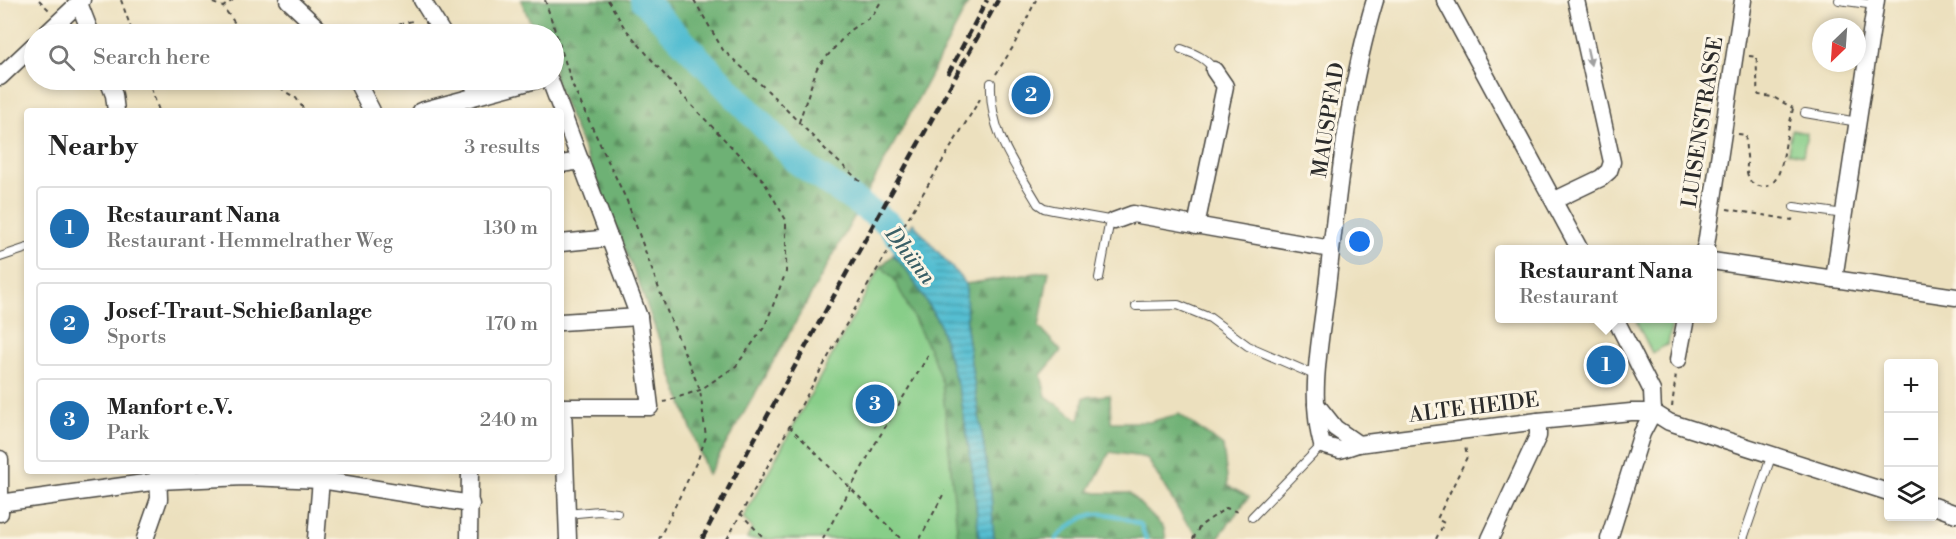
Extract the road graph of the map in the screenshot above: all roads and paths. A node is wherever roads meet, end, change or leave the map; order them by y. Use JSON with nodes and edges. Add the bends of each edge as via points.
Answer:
{"nodes":[{"id":1,"x":121,"y":0,"type":"edge"},
{"id":2,"x":233,"y":0,"type":"edge"},
{"id":3,"x":288,"y":0,"type":"edge"},
{"id":4,"x":422,"y":0,"type":"edge"},
{"id":5,"x":545,"y":0,"type":"edge"},
{"id":6,"x":608,"y":0,"type":"edge"},
{"id":7,"x":694,"y":0,"type":"edge"},
{"id":8,"x":882,"y":0,"type":"edge"},
{"id":9,"x":1375,"y":0,"type":"edge"},
{"id":10,"x":1445,"y":0,"type":"edge"},
{"id":11,"x":1576,"y":0,"type":"edge"},
{"id":12,"x":1743,"y":0,"type":"edge"},
{"id":13,"x":1839,"y":0,"type":"edge"},
{"id":14,"x":81,"y":2,"type":"edge"},
{"id":15,"x":213,"y":3,"type":"dead end"},
{"id":16,"x":1876,"y":3,"type":"edge"},
{"id":17,"x":223,"y":7,"type":"junction"},
{"id":18,"x":432,"y":16,"type":"junction"},
{"id":19,"x":57,"y":24,"type":"edge"},
{"id":20,"x":88,"y":24,"type":"edge"},
{"id":21,"x":129,"y":24,"type":"edge"},
{"id":22,"x":236,"y":24,"type":"edge"},
{"id":23,"x":313,"y":24,"type":"edge"},
{"id":24,"x":402,"y":24,"type":"edge"},
{"id":25,"x":437,"y":24,"type":"edge"},
{"id":26,"x":553,"y":24,"type":"edge"},
{"id":27,"x":1181,"y":49,"type":"dead end"},
{"id":28,"x":24,"y":54,"type":"edge"},
{"id":29,"x":1735,"y":54,"type":"junction"},
{"id":30,"x":564,"y":58,"type":"edge"},
{"id":31,"x":1214,"y":70,"type":"joint"},
{"id":32,"x":0,"y":77,"type":"edge"},
{"id":33,"x":991,"y":83,"type":"dead end"},
{"id":34,"x":112,"y":90,"type":"edge"},
{"id":35,"x":152,"y":90,"type":"edge"},
{"id":36,"x":283,"y":90,"type":"edge"},
{"id":37,"x":361,"y":90,"type":"edge"},
{"id":38,"x":476,"y":90,"type":"edge"},
{"id":39,"x":495,"y":90,"type":"edge"},
{"id":40,"x":554,"y":90,"type":"edge"},
{"id":41,"x":479,"y":94,"type":"junction"},
{"id":42,"x":116,"y":108,"type":"edge"},
{"id":43,"x":158,"y":108,"type":"edge"},
{"id":44,"x":303,"y":108,"type":"edge"},
{"id":45,"x":370,"y":108,"type":"edge"},
{"id":46,"x":431,"y":108,"type":"edge"},
{"id":47,"x":561,"y":108,"type":"edge"},
{"id":48,"x":1793,"y":108,"type":"junction"},
{"id":49,"x":1805,"y":113,"type":"joint"},
{"id":50,"x":564,"y":117,"type":"edge"},
{"id":51,"x":799,"y":122,"type":"junction"},
{"id":52,"x":1857,"y":122,"type":"junction"},
{"id":53,"x":1723,"y":132,"type":"junction"},
{"id":54,"x":581,"y":161,"type":"junction"},
{"id":55,"x":564,"y":164,"type":"edge"},
{"id":56,"x":862,"y":183,"type":"dead end"},
{"id":57,"x":921,"y":195,"type":"dead end"},
{"id":58,"x":1555,"y":201,"type":"junction"},
{"id":59,"x":1712,"y":206,"type":"junction"},
{"id":60,"x":1794,"y":207,"type":"joint"},
{"id":61,"x":1844,"y":214,"type":"junction"},
{"id":62,"x":1112,"y":221,"type":"junction"},
{"id":63,"x":1196,"y":226,"type":"junction"},
{"id":64,"x":610,"y":238,"type":"junction"},
{"id":65,"x":564,"y":243,"type":"edge"},
{"id":66,"x":1578,"y":245,"type":"edge"},
{"id":67,"x":1706,"y":245,"type":"edge"},
{"id":68,"x":24,"y":249,"type":"edge"},
{"id":69,"x":1331,"y":249,"type":"junction"},
{"id":70,"x":0,"y":257,"type":"edge"},
{"id":71,"x":1717,"y":262,"type":"edge"},
{"id":72,"x":1099,"y":278,"type":"dead end"},
{"id":73,"x":1834,"y":279,"type":"junction"},
{"id":74,"x":1956,"y":297,"type":"edge"},
{"id":75,"x":1136,"y":306,"type":"dead end"},
{"id":76,"x":639,"y":317,"type":"junction"},
{"id":77,"x":564,"y":322,"type":"edge"},
{"id":78,"x":1618,"y":323,"type":"edge"},
{"id":79,"x":1685,"y":323,"type":"edge"},
{"id":80,"x":928,"y":356,"type":"dead end"},
{"id":81,"x":1678,"y":360,"type":"joint"},
{"id":82,"x":1317,"y":376,"type":"junction"},
{"id":83,"x":700,"y":390,"type":"junction"},
{"id":84,"x":1316,"y":404,"type":"junction"},
{"id":85,"x":564,"y":407,"type":"edge"},
{"id":86,"x":650,"y":407,"type":"junction"},
{"id":87,"x":1653,"y":412,"type":"junction"},
{"id":88,"x":1538,"y":421,"type":"junction"},
{"id":89,"x":1670,"y":422,"type":"junction"},
{"id":90,"x":788,"y":426,"type":"junction"},
{"id":91,"x":1463,"y":431,"type":"junction"},
{"id":92,"x":1358,"y":444,"type":"junction"},
{"id":93,"x":1322,"y":445,"type":"junction"},
{"id":94,"x":1772,"y":454,"type":"junction"},
{"id":95,"x":0,"y":459,"type":"edge"},
{"id":96,"x":564,"y":460,"type":"edge"},
{"id":97,"x":471,"y":474,"type":"edge"},
{"id":98,"x":159,"y":476,"type":"edge"},
{"id":99,"x":320,"y":476,"type":"edge"},
{"id":100,"x":850,"y":489,"type":"junction"},
{"id":101,"x":945,"y":491,"type":"dead end"},
{"id":102,"x":1884,"y":491,"type":"edge"},
{"id":103,"x":471,"y":504,"type":"junction"},
{"id":104,"x":0,"y":507,"type":"edge"},
{"id":105,"x":1938,"y":507,"type":"edge"},
{"id":106,"x":617,"y":513,"type":"dead end"},
{"id":107,"x":740,"y":513,"type":"junction"},
{"id":108,"x":566,"y":514,"type":"junction"},
{"id":109,"x":1956,"y":514,"type":"edge"},
{"id":110,"x":1252,"y":517,"type":"joint"},
{"id":111,"x":146,"y":539,"type":"edge"},
{"id":112,"x":316,"y":539,"type":"edge"},
{"id":113,"x":469,"y":539,"type":"edge"},
{"id":114,"x":568,"y":539,"type":"edge"},
{"id":115,"x":659,"y":539,"type":"edge"},
{"id":116,"x":727,"y":539,"type":"edge"},
{"id":117,"x":765,"y":539,"type":"edge"},
{"id":118,"x":823,"y":539,"type":"edge"},
{"id":119,"x":901,"y":539,"type":"edge"},
{"id":120,"x":920,"y":539,"type":"edge"},
{"id":121,"x":1193,"y":539,"type":"edge"},
{"id":122,"x":1436,"y":539,"type":"edge"},
{"id":123,"x":1490,"y":539,"type":"edge"},
{"id":124,"x":1609,"y":539,"type":"edge"},
{"id":125,"x":1743,"y":539,"type":"edge"}],
"edges":[{"from":1,"to":21,"type":"path"},
{"from":2,"to":17,"type":"path"},
{"from":3,"to":23,"type":"street"},
{"from":4,"to":18,"type":"street"},
{"from":5,"to":26,"type":"path"},
{"from":6,"to":83,"type":"path","via":[[624,27],[665,76],[763,180],[786,220],[786,272],[765,326],[736,366]]},
{"from":7,"to":51,"type":"path","via":[[723,50]]},
{"from":8,"to":51,"type":"path","via":[[872,15],[850,30],[817,68]]},
{"from":9,"to":69,"type":"street","name":"MAUSPFAD","via":[[1354,91]]},
{"from":10,"to":58,"type":"street"},
{"from":11,"to":58,"type":"street","one_way":true,"via":[[1612,162],[1601,178]]},
{"from":12,"to":29,"type":"street","name":"LUISENSTRASSE"},
{"from":13,"to":16,"type":"lane"},
{"from":14,"to":19,"type":"street"},
{"from":14,"to":20,"type":"street"},
{"from":15,"to":17,"type":"path"},
{"from":16,"to":52,"type":"street"},
{"from":17,"to":22,"type":"path"},
{"from":18,"to":24,"type":"path"},
{"from":18,"to":25,"type":"street"},
{"from":27,"to":31,"type":"lane","via":[[1198,55]]},
{"from":28,"to":32,"type":"street"},
{"from":29,"to":48,"type":"path","via":[[1757,57],[1759,95],[1773,97]]},
{"from":29,"to":53,"type":"street","name":"LUISENSTRASSE"},
{"from":30,"to":83,"type":"path","via":[[574,89],[627,201]]},
{"from":31,"to":63,"type":"street","via":[[1225,86]]},
{"from":33,"to":62,"type":"lane","via":[[997,132],[1038,204]]},
{"from":34,"to":42,"type":"street"},
{"from":35,"to":43,"type":"path"},
{"from":36,"to":44,"type":"path"},
{"from":37,"to":45,"type":"street"},
{"from":38,"to":41,"type":"street"},
{"from":39,"to":41,"type":"street"},
{"from":40,"to":47,"type":"street"},
{"from":41,"to":46,"type":"street"},
{"from":48,"to":49,"type":"path","via":[[1803,108]]},
{"from":48,"to":53,"type":"path","via":[[1782,166],[1770,185],[1756,185],[1745,170],[1746,135]]},
{"from":49,"to":52,"type":"lane"},
{"from":50,"to":54,"type":"street"},
{"from":51,"to":56,"type":"path"},
{"from":52,"to":61,"type":"street"},
{"from":53,"to":59,"type":"street","name":"LUISENSTRASSE"},
{"from":54,"to":55,"type":"street"},
{"from":54,"to":64,"type":"street"},
{"from":57,"to":90,"type":"path"},
{"from":58,"to":66,"type":"street"},
{"from":59,"to":60,"type":"path","via":[[1792,220]]},
{"from":59,"to":67,"type":"street","name":"LUISENSTRASSE"},
{"from":60,"to":61,"type":"lane"},
{"from":61,"to":73,"type":"street"},
{"from":62,"to":63,"type":"street","via":[[1134,214]]},
{"from":62,"to":72,"type":"lane"},
{"from":63,"to":69,"type":"street"},
{"from":64,"to":65,"type":"street"},
{"from":64,"to":76,"type":"street"},
{"from":68,"to":70,"type":"lane"},
{"from":69,"to":82,"type":"street","name":"MAUSPFAD"},
{"from":71,"to":73,"type":"street"},
{"from":73,"to":74,"type":"street"},
{"from":75,"to":82,"type":"lane","via":[[1178,304],[1210,318],[1248,346]]},
{"from":76,"to":77,"type":"street"},
{"from":76,"to":86,"type":"street"},
{"from":78,"to":87,"type":"street","via":[[1652,391]]},
{"from":79,"to":81,"type":"street"},
{"from":80,"to":100,"type":"path"},
{"from":81,"to":89,"type":"path"},
{"from":82,"to":84,"type":"street","name":"MAUSPFAD"},
{"from":83,"to":86,"type":"path"},
{"from":83,"to":115,"type":"path","via":[[706,437]]},
{"from":84,"to":92,"type":"street","via":[[1335,428]]},
{"from":84,"to":93,"type":"street","name":"MAUSPFAD"},
{"from":85,"to":86,"type":"street"},
{"from":87,"to":88,"type":"street","name":"ALTE HEIDE"},
{"from":87,"to":89,"type":"street"},
{"from":87,"to":124,"type":"street","via":[[1642,433]]},
{"from":88,"to":91,"type":"street","name":"ALTE HEIDE"},
{"from":88,"to":123,"type":"street","via":[[1539,436]]},
{"from":89,"to":94,"type":"street"},
{"from":90,"to":100,"type":"path"},
{"from":90,"to":107,"type":"path"},
{"from":91,"to":92,"type":"street","name":"ALTE HEIDE"},
{"from":91,"to":122,"type":"path","via":[[1467,457],[1437,519],[1444,523]]},
{"from":92,"to":93,"type":"street","via":[[1340,450]]},
{"from":93,"to":110,"type":"lane"},
{"from":94,"to":102,"type":"street"},
{"from":94,"to":125,"type":"lane"},
{"from":95,"to":104,"type":"street"},
{"from":96,"to":108,"type":"street"},
{"from":97,"to":103,"type":"street"},
{"from":98,"to":99,"type":"street"},
{"from":98,"to":104,"type":"street"},
{"from":98,"to":111,"type":"street","via":[[159,500]]},
{"from":99,"to":103,"type":"street"},
{"from":99,"to":112,"type":"street"},
{"from":100,"to":118,"type":"path"},
{"from":100,"to":119,"type":"path"},
{"from":101,"to":120,"type":"path"},
{"from":103,"to":113,"type":"street"},
{"from":105,"to":109,"type":"street"},
{"from":106,"to":108,"type":"lane"},
{"from":107,"to":116,"type":"path"},
{"from":107,"to":117,"type":"path"},
{"from":108,"to":114,"type":"street"},
{"from":110,"to":121,"type":"path","via":[[1226,508],[1200,526]]}]}
